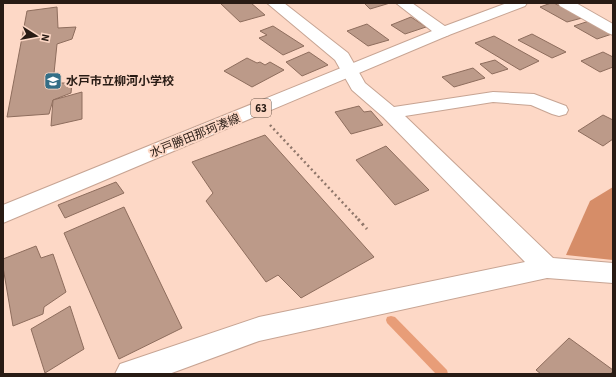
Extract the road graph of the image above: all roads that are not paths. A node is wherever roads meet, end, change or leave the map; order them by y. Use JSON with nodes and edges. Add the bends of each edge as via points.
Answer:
{"nodes":[{"id":1,"x":274,"y":3,"type":"edge"},
{"id":2,"x":403,"y":3,"type":"edge"},
{"id":3,"x":520,"y":3,"type":"edge"},
{"id":4,"x":565,"y":3,"type":"edge"},
{"id":5,"x":613,"y":30,"type":"edge"},
{"id":6,"x":443,"y":32,"type":"junction"},
{"id":7,"x":351,"y":71,"type":"junction"},
{"id":8,"x":559,"y":110,"type":"dead end"},
{"id":9,"x":390,"y":113,"type":"junction"},
{"id":10,"x":3,"y":214,"type":"edge"},
{"id":11,"x":547,"y":268,"type":"junction"},
{"id":12,"x":613,"y":273,"type":"edge"},
{"id":13,"x":130,"y":374,"type":"edge"}],
"edges":[{"from":1,"to":7,"type":"street","via":[[342,57]]},
{"from":2,"to":6,"type":"street"},
{"from":3,"to":6,"type":"street","name":"水戸勝田那珂湊線","number":"63"},
{"from":4,"to":5,"type":"street"},
{"from":6,"to":7,"type":"street","name":"水戸勝田那珂湊線","number":"63"},
{"from":7,"to":9,"type":"street","via":[[358,86]]},
{"from":7,"to":10,"type":"street","name":"水戸勝田那珂湊線","number":"63"},
{"from":8,"to":9,"type":"street","via":[[534,100],[493,97]]},
{"from":9,"to":11,"type":"street"},
{"from":11,"to":12,"type":"street"},
{"from":11,"to":13,"type":"street","via":[[259,329]]}]}
